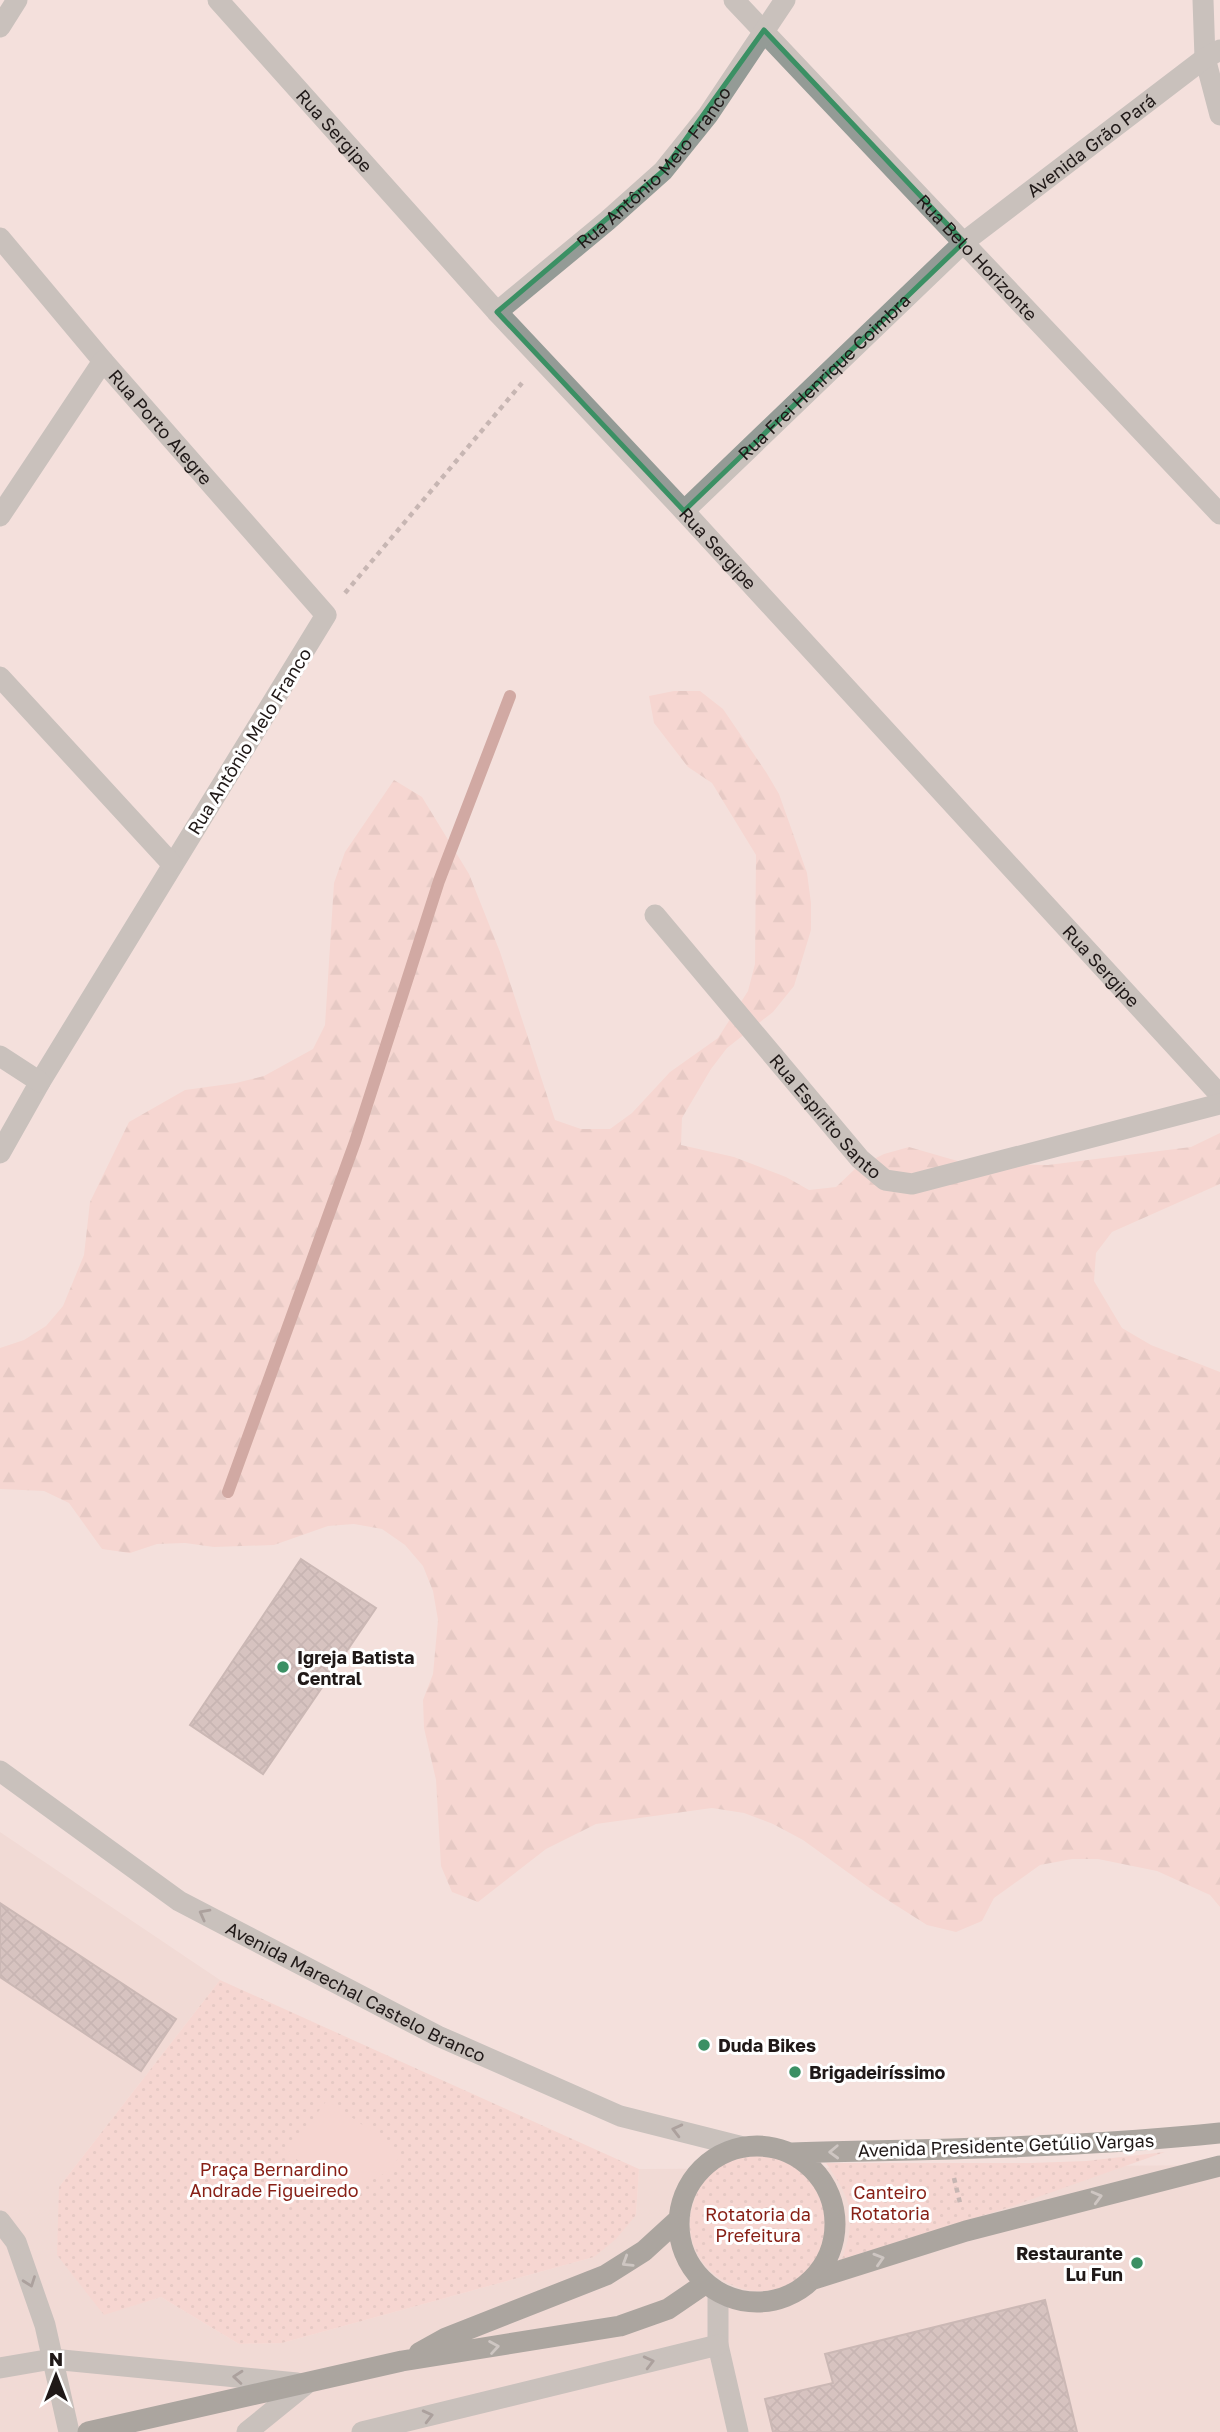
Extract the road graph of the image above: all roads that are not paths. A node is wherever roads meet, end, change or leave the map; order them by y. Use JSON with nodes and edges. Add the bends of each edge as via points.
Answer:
{"nodes":[{"id":1,"x":18,"y":0,"type":"edge"},
{"id":2,"x":218,"y":0,"type":"edge"},
{"id":3,"x":734,"y":0,"type":"edge"},
{"id":4,"x":785,"y":0,"type":"edge"},
{"id":5,"x":1203,"y":0,"type":"edge"},
{"id":6,"x":0,"y":27,"type":"edge"},
{"id":7,"x":764,"y":30,"type":"junction"},
{"id":8,"x":1213,"y":54,"type":"edge"},
{"id":9,"x":1220,"y":115,"type":"edge"},
{"id":10,"x":0,"y":239,"type":"edge"},
{"id":11,"x":964,"y":242,"type":"junction"},
{"id":12,"x":497,"y":312,"type":"junction"},
{"id":13,"x":103,"y":361,"type":"junction"},
{"id":14,"x":684,"y":511,"type":"junction"},
{"id":15,"x":1220,"y":514,"type":"edge"},
{"id":16,"x":0,"y":516,"type":"edge"},
{"id":17,"x":326,"y":615,"type":"joint"},
{"id":18,"x":0,"y":677,"type":"edge"},
{"id":19,"x":172,"y":864,"type":"junction"},
{"id":20,"x":655,"y":915,"type":"dead end"},
{"id":21,"x":0,"y":1056,"type":"edge"},
{"id":22,"x":40,"y":1082,"type":"junction"},
{"id":23,"x":1220,"y":1095,"type":"edge"},
{"id":24,"x":1220,"y":1104,"type":"edge"},
{"id":25,"x":0,"y":1153,"type":"edge"},
{"id":26,"x":0,"y":1771,"type":"edge"},
{"id":27,"x":1220,"y":2133,"type":"edge"},
{"id":28,"x":743,"y":2147,"type":"junction"},
{"id":29,"x":792,"y":2154,"type":"junction"},
{"id":30,"x":1220,"y":2166,"type":"edge"},
{"id":31,"x":679,"y":2219,"type":"junction"},
{"id":32,"x":0,"y":2221,"type":"edge"},
{"id":33,"x":814,"y":2279,"type":"junction"},
{"id":34,"x":712,"y":2287,"type":"junction"},
{"id":35,"x":718,"y":2345,"type":"junction"},
{"id":36,"x":52,"y":2359,"type":"junction"},
{"id":37,"x":402,"y":2361,"type":"junction"},
{"id":38,"x":0,"y":2368,"type":"edge"},
{"id":39,"x":306,"y":2384,"type":"junction"},
{"id":40,"x":69,"y":2432,"type":"edge"},
{"id":41,"x":88,"y":2432,"type":"edge"},
{"id":42,"x":247,"y":2432,"type":"edge"},
{"id":43,"x":362,"y":2432,"type":"edge"},
{"id":44,"x":738,"y":2432,"type":"edge"}],
"edges":[{"from":1,"to":6,"type":"street"},
{"from":2,"to":12,"type":"street","name":"Rua Sergipe"},
{"from":3,"to":7,"type":"street","name":"Rua Belo Horizonte"},
{"from":4,"to":7,"type":"street","name":"Rua Antônio Melo Franco"},
{"from":5,"to":8,"type":"street"},
{"from":7,"to":11,"type":"street","name":"Rua Belo Horizonte"},
{"from":7,"to":12,"type":"street","name":"Rua Antônio Melo Franco","via":[[708,115],[663,171]]},
{"from":8,"to":9,"type":"street"},
{"from":8,"to":11,"type":"street","name":"Avenida Grão Pará"},
{"from":10,"to":13,"type":"street","name":"Rua Porto Alegre"},
{"from":11,"to":14,"type":"street","name":"Rua Frei Henrique Coimbra"},
{"from":11,"to":15,"type":"street","name":"Rua Belo Horizonte"},
{"from":12,"to":14,"type":"street","name":"Rua Sergipe"},
{"from":13,"to":16,"type":"street"},
{"from":13,"to":17,"type":"street","name":"Rua Porto Alegre"},
{"from":14,"to":23,"type":"street","name":"Rua Sergipe"},
{"from":17,"to":19,"type":"street","name":"Rua Antônio Melo Franco"},
{"from":18,"to":19,"type":"street"},
{"from":19,"to":22,"type":"street","name":"Rua Antônio Melo Franco"},
{"from":20,"to":24,"type":"street","name":"Rua Espírito Santo","via":[[860,1159],[885,1180],[912,1184]]},
{"from":21,"to":22,"type":"street"},
{"from":22,"to":25,"type":"street","name":"Rua Antônio Melo Franco"},
{"from":28,"to":26,"type":"street","name":"Avenida Marechal Castelo Branco","one_way":true,"via":[[620,2116],[438,2036],[179,1901]]},
{"from":27,"to":29,"type":"main road","name":"Avenida Presidente Getúlio Vargas","one_way":true},
{"from":28,"to":29,"type":"main road","via":[[768,2146]]},
{"from":28,"to":31,"type":"main road","via":[[719,2155],[698,2172],[685,2194]]},
{"from":29,"to":33,"type":"main road","via":[[816,2171],[833,2206],[836,2226],[830,2255]]},
{"from":33,"to":30,"type":"main road","one_way":true,"via":[[966,2231]]},
{"from":31,"to":34,"type":"main road","via":[[681,2243],[690,2265]]},
{"from":31,"to":37,"type":"main road","one_way":true,"via":[[644,2251],[606,2275],[446,2338]]},
{"from":32,"to":36,"type":"street","one_way":true,"via":[[16,2242]]},
{"from":33,"to":34,"type":"main road","via":[[789,2296],[753,2302]]},
{"from":34,"to":35,"type":"street"},
{"from":37,"to":34,"type":"main road","one_way":true,"via":[[620,2326]]},
{"from":43,"to":35,"type":"street","one_way":true},
{"from":35,"to":44,"type":"street"},
{"from":36,"to":38,"type":"street"},
{"from":39,"to":36,"type":"street","one_way":true},
{"from":36,"to":40,"type":"street"},
{"from":37,"to":39,"type":"main road"},
{"from":39,"to":41,"type":"main road"},
{"from":39,"to":42,"type":"street"}]}
